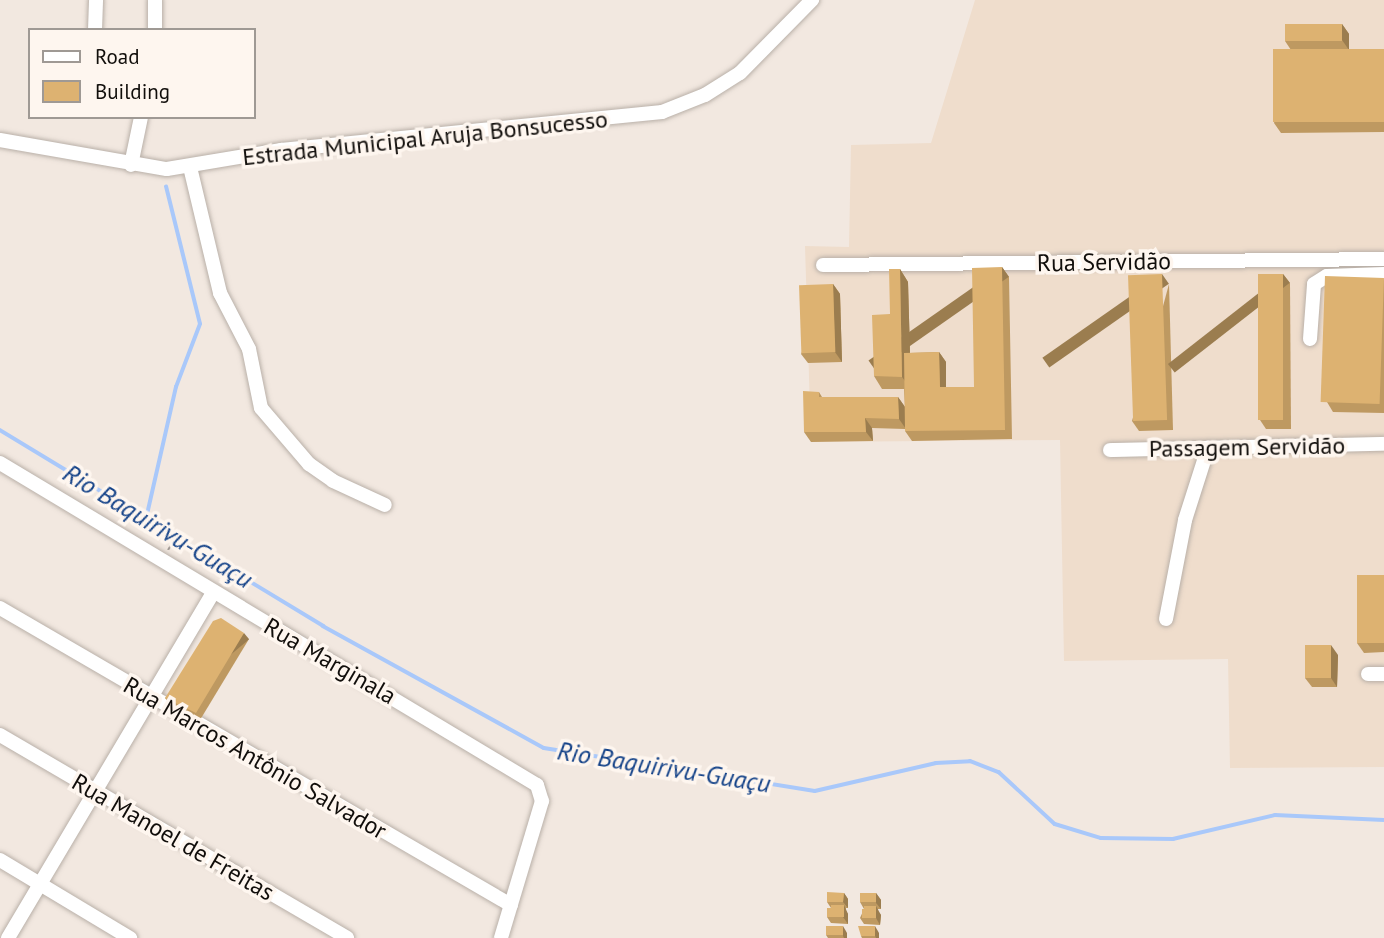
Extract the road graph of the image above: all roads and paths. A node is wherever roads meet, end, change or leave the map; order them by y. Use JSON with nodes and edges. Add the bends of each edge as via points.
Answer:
{"nodes":[{"id":1,"x":96,"y":0,"type":"edge"},
{"id":2,"x":155,"y":0,"type":"edge"},
{"id":3,"x":812,"y":0,"type":"edge"},
{"id":4,"x":95,"y":28,"type":"edge"},
{"id":5,"x":155,"y":28,"type":"edge"},
{"id":6,"x":141,"y":119,"type":"edge"},
{"id":7,"x":0,"y":140,"type":"edge"},
{"id":8,"x":131,"y":166,"type":"junction"},
{"id":9,"x":190,"y":167,"type":"junction"},
{"id":10,"x":1384,"y":259,"type":"edge"},
{"id":11,"x":824,"y":265,"type":"dead end"},
{"id":12,"x":1384,"y":274,"type":"edge"},
{"id":13,"x":1310,"y":339,"type":"dead end"},
{"id":14,"x":1384,"y":444,"type":"edge"},
{"id":15,"x":1208,"y":448,"type":"junction"},
{"id":16,"x":1110,"y":450,"type":"dead end"},
{"id":17,"x":0,"y":463,"type":"edge"},
{"id":18,"x":385,"y":505,"type":"dead end"},
{"id":19,"x":175,"y":539,"type":"dead end"},
{"id":20,"x":171,"y":546,"type":"dead end"},
{"id":21,"x":212,"y":594,"type":"junction"},
{"id":22,"x":0,"y":608,"type":"edge"},
{"id":23,"x":1166,"y":619,"type":"dead end"},
{"id":24,"x":1368,"y":674,"type":"dead end"},
{"id":25,"x":1384,"y":674,"type":"edge"},
{"id":26,"x":153,"y":700,"type":"junction"},
{"id":27,"x":0,"y":735,"type":"edge"},
{"id":28,"x":97,"y":792,"type":"junction"},
{"id":29,"x":0,"y":860,"type":"edge"},
{"id":30,"x":41,"y":884,"type":"junction"},
{"id":31,"x":511,"y":905,"type":"junction"},
{"id":32,"x":8,"y":938,"type":"edge"},
{"id":33,"x":130,"y":938,"type":"edge"},
{"id":34,"x":346,"y":938,"type":"edge"},
{"id":35,"x":501,"y":938,"type":"edge"}],
"edges":[{"from":1,"to":4,"type":"street"},
{"from":2,"to":5,"type":"street"},
{"from":3,"to":9,"type":"street","name":"Estrada Municipal Aruja Bonsucesso","via":[[740,73],[705,95],[662,111],[281,150]]},
{"from":6,"to":8,"type":"street"},
{"from":7,"to":8,"type":"street","name":"Estrada Municipal Aruja Bonsucesso"},
{"from":8,"to":9,"type":"street","name":"Estrada Municipal Aruja Bonsucesso"},
{"from":9,"to":18,"type":"street","via":[[220,293],[249,349],[261,408],[309,464],[333,481]]},
{"from":10,"to":11,"type":"street","name":"Rua Servidão"},
{"from":12,"to":13,"type":"street","via":[[1327,276],[1314,284]]},
{"from":14,"to":15,"type":"street","name":"Passagem Servidão"},
{"from":15,"to":16,"type":"street","name":"Passagem Servidão"},
{"from":15,"to":23,"type":"street","via":[[1185,520]]},
{"from":17,"to":21,"type":"street","name":"Rua Marginala"},
{"from":19,"to":20,"type":"path"},
{"from":21,"to":26,"type":"street"},
{"from":21,"to":31,"type":"street","name":"Rua Marginala","via":[[537,785],[542,801]]},
{"from":22,"to":26,"type":"street","name":"Rua Marcos Antônio Salvador"},
{"from":24,"to":25,"type":"street"},
{"from":26,"to":28,"type":"street"},
{"from":26,"to":31,"type":"street","name":"Rua Marcos Antônio Salvador"},
{"from":27,"to":28,"type":"street","name":"Rua Manoel de Freitas"},
{"from":28,"to":30,"type":"street"},
{"from":28,"to":34,"type":"street","name":"Rua Manoel de Freitas"},
{"from":29,"to":30,"type":"street"},
{"from":30,"to":32,"type":"street"},
{"from":30,"to":33,"type":"street"},
{"from":31,"to":35,"type":"street"}]}
